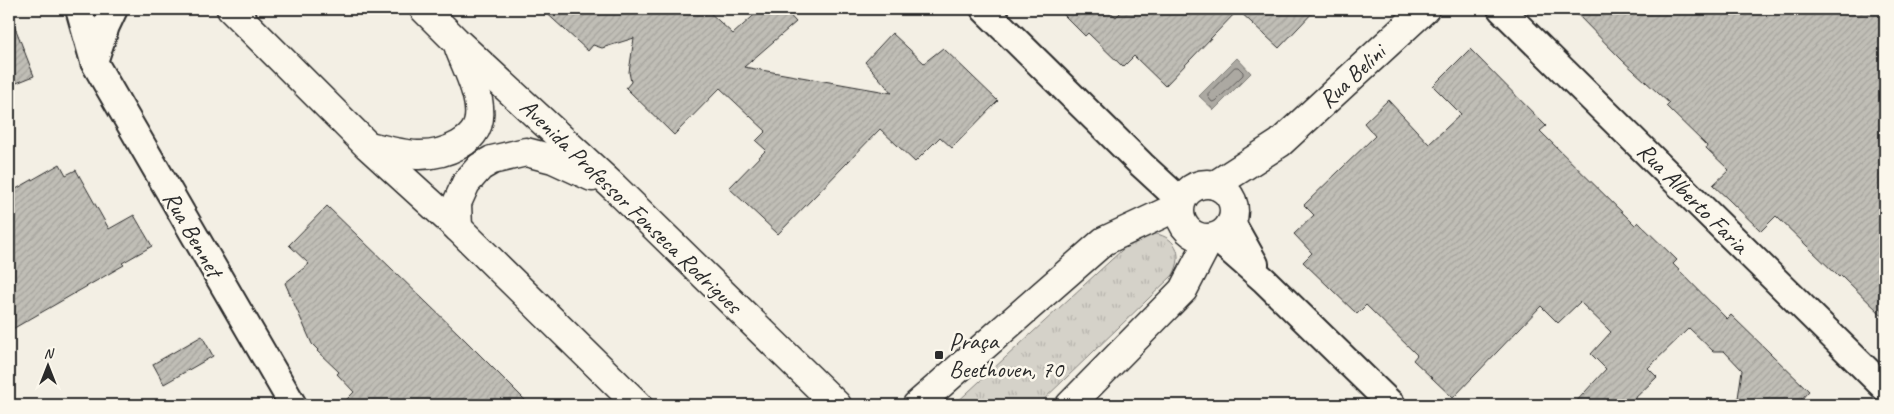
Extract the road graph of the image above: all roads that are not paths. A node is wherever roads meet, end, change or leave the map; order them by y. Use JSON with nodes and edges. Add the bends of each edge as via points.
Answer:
{"nodes":[{"id":1,"x":79,"y":9,"type":"edge"},
{"id":2,"x":114,"y":9,"type":"edge"},
{"id":3,"x":231,"y":9,"type":"edge"},
{"id":4,"x":424,"y":9,"type":"edge"},
{"id":5,"x":984,"y":9,"type":"edge"},
{"id":6,"x":1425,"y":9,"type":"edge"},
{"id":7,"x":1501,"y":9,"type":"edge"},
{"id":8,"x":456,"y":42,"type":"junction"},
{"id":9,"x":94,"y":62,"type":"junction"},
{"id":10,"x":368,"y":146,"type":"junction"},
{"id":11,"x":614,"y":187,"type":"junction"},
{"id":12,"x":1207,"y":210,"type":"junction"},
{"id":13,"x":458,"y":228,"type":"junction"},
{"id":14,"x":1885,"y":388,"type":"edge"},
{"id":15,"x":293,"y":405,"type":"edge"},
{"id":16,"x":638,"y":405,"type":"edge"},
{"id":17,"x":837,"y":405,"type":"edge"},
{"id":18,"x":917,"y":405,"type":"edge"},
{"id":19,"x":1070,"y":405,"type":"edge"},
{"id":20,"x":1392,"y":405,"type":"edge"}],
"edges":[{"from":1,"to":9,"type":"street","name":"Rua Bennet"},
{"from":2,"to":9,"type":"street"},
{"from":3,"to":10,"type":"main road"},
{"from":4,"to":8,"type":"main road","name":"Avenida Professor Fonseca Rodrigues"},
{"from":5,"to":12,"type":"street","via":[[1142,165]]},
{"from":6,"to":12,"type":"main road","name":"Rua Belini"},
{"from":7,"to":14,"type":"street","name":"Rua Alberto Faria"},
{"from":8,"to":10,"type":"main road","via":[[479,109],[477,128],[469,139],[446,152],[425,156]]},
{"from":8,"to":11,"type":"main road","name":"Avenida Professor Fonseca Rodrigues"},
{"from":9,"to":15,"type":"street","name":"Rua Bennet"},
{"from":10,"to":13,"type":"main road"},
{"from":11,"to":13,"type":"main road","via":[[553,159],[526,152],[492,160],[466,183],[457,203]]},
{"from":11,"to":17,"type":"main road","name":"Avenida Professor Fonseca Rodrigues"},
{"from":12,"to":18,"type":"main road","name":"Rua Belini","via":[[1104,241]]},
{"from":12,"to":19,"type":"main road","via":[[1183,290]]},
{"from":12,"to":20,"type":"street","via":[[1264,280]]},
{"from":13,"to":16,"type":"main road"}]}
